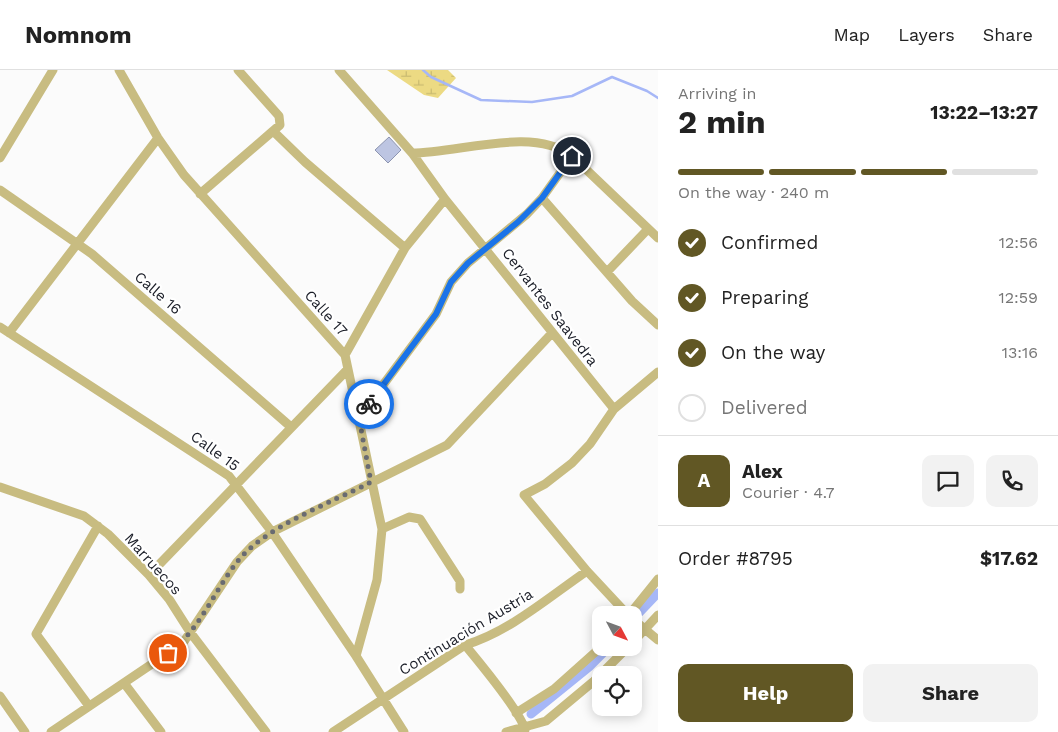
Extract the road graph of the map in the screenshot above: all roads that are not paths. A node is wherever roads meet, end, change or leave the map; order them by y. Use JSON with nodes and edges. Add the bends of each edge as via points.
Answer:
{"nodes":[{"id":1,"x":53,"y":70,"type":"edge"},
{"id":2,"x":120,"y":70,"type":"edge"},
{"id":3,"x":238,"y":70,"type":"edge"},
{"id":4,"x":340,"y":70,"type":"edge"},
{"id":5,"x":273,"y":131,"type":"junction"},
{"id":6,"x":158,"y":138,"type":"junction"},
{"id":7,"x":412,"y":153,"type":"junction"},
{"id":8,"x":1,"y":154,"type":"edge"},
{"id":9,"x":572,"y":156,"type":"junction"},
{"id":10,"x":0,"y":190,"type":"edge"},
{"id":11,"x":200,"y":194,"type":"junction"},
{"id":12,"x":542,"y":198,"type":"junction"},
{"id":13,"x":445,"y":199,"type":"junction"},
{"id":14,"x":648,"y":229,"type":"junction"},
{"id":15,"x":658,"y":238,"type":"edge"},
{"id":16,"x":77,"y":243,"type":"junction"},
{"id":17,"x":406,"y":248,"type":"junction"},
{"id":18,"x":485,"y":248,"type":"junction"},
{"id":19,"x":607,"y":272,"type":"junction"},
{"id":20,"x":658,"y":325,"type":"edge"},
{"id":21,"x":0,"y":327,"type":"edge"},
{"id":22,"x":9,"y":333,"type":"junction"},
{"id":23,"x":552,"y":333,"type":"junction"},
{"id":24,"x":345,"y":355,"type":"junction"},
{"id":25,"x":348,"y":369,"type":"junction"},
{"id":26,"x":658,"y":372,"type":"edge"},
{"id":27,"x":614,"y":409,"type":"junction"},
{"id":28,"x":358,"y":413,"type":"junction"},
{"id":29,"x":291,"y":427,"type":"junction"},
{"id":30,"x":371,"y":482,"type":"junction"},
{"id":31,"x":237,"y":484,"type":"junction"},
{"id":32,"x":0,"y":487,"type":"edge"},
{"id":33,"x":98,"y":526,"type":"junction"},
{"id":34,"x":382,"y":530,"type":"junction"},
{"id":35,"x":272,"y":532,"type":"junction"},
{"id":36,"x":587,"y":571,"type":"junction"},
{"id":37,"x":149,"y":575,"type":"junction"},
{"id":38,"x":658,"y":579,"type":"edge"},
{"id":39,"x":460,"y":589,"type":"dead end"},
{"id":40,"x":620,"y":606,"type":"edge"},
{"id":41,"x":636,"y":606,"type":"edge"},
{"id":42,"x":658,"y":615,"type":"edge"},
{"id":43,"x":642,"y":627,"type":"edge"},
{"id":44,"x":645,"y":630,"type":"junction"},
{"id":45,"x":190,"y":632,"type":"junction"},
{"id":46,"x":642,"y":633,"type":"edge"},
{"id":47,"x":658,"y":640,"type":"edge"},
{"id":48,"x":465,"y":645,"type":"junction"},
{"id":49,"x":592,"y":655,"type":"edge"},
{"id":50,"x":356,"y":656,"type":"junction"},
{"id":51,"x":619,"y":656,"type":"edge"},
{"id":52,"x":124,"y":683,"type":"junction"},
{"id":53,"x":0,"y":696,"type":"edge"},
{"id":54,"x":384,"y":699,"type":"junction"},
{"id":55,"x":89,"y":706,"type":"junction"},
{"id":56,"x":516,"y":713,"type":"junction"},
{"id":57,"x":525,"y":729,"type":"edge"},
{"id":58,"x":25,"y":732,"type":"edge"},
{"id":59,"x":51,"y":732,"type":"edge"},
{"id":60,"x":161,"y":732,"type":"edge"},
{"id":61,"x":266,"y":732,"type":"edge"},
{"id":62,"x":333,"y":732,"type":"edge"},
{"id":63,"x":404,"y":732,"type":"edge"},
{"id":64,"x":506,"y":732,"type":"edge"}],
"edges":[{"from":1,"to":8,"type":"street"},
{"from":2,"to":6,"type":"street","name":"Calle 17"},
{"from":3,"to":5,"type":"street","via":[[279,116],[280,125]]},
{"from":4,"to":7,"type":"street","name":"Cervantes Saavedra"},
{"from":5,"to":11,"type":"street"},
{"from":5,"to":17,"type":"street"},
{"from":6,"to":11,"type":"street","name":"Calle 17"},
{"from":6,"to":16,"type":"street"},
{"from":7,"to":9,"type":"street","via":[[523,141],[549,144]]},
{"from":7,"to":13,"type":"street","name":"Cervantes Saavedra"},
{"from":9,"to":12,"type":"street"},
{"from":9,"to":14,"type":"street"},
{"from":10,"to":16,"type":"street","name":"Calle 16"},
{"from":11,"to":24,"type":"street","name":"Calle 17"},
{"from":12,"to":18,"type":"street"},
{"from":12,"to":19,"type":"street"},
{"from":13,"to":17,"type":"street"},
{"from":13,"to":18,"type":"street","name":"Cervantes Saavedra"},
{"from":14,"to":15,"type":"street"},
{"from":14,"to":19,"type":"street"},
{"from":16,"to":22,"type":"street"},
{"from":16,"to":29,"type":"street","name":"Calle 16"},
{"from":17,"to":24,"type":"street"},
{"from":18,"to":23,"type":"street","name":"Cervantes Saavedra"},
{"from":18,"to":28,"type":"street","via":[[451,282],[436,314],[371,401]]},
{"from":19,"to":20,"type":"street"},
{"from":21,"to":22,"type":"street","name":"Calle 15"},
{"from":22,"to":31,"type":"street","name":"Calle 15","via":[[216,465]]},
{"from":23,"to":27,"type":"street","name":"Cervantes Saavedra"},
{"from":23,"to":30,"type":"street","via":[[447,445]]},
{"from":24,"to":25,"type":"street","name":"Calle 17"},
{"from":25,"to":28,"type":"street","name":"Calle 17"},
{"from":25,"to":29,"type":"street"},
{"from":26,"to":27,"type":"street"},
{"from":27,"to":36,"type":"street","via":[[590,444],[572,463],[524,496]]},
{"from":28,"to":30,"type":"street","name":"Calle 17"},
{"from":29,"to":31,"type":"street"},
{"from":30,"to":34,"type":"street","name":"Calle 17"},
{"from":30,"to":35,"type":"street"},
{"from":31,"to":35,"type":"street","name":"Calle 15"},
{"from":31,"to":37,"type":"street"},
{"from":32,"to":33,"type":"street","name":"Marruecos","via":[[84,516]]},
{"from":33,"to":37,"type":"street","name":"Marruecos"},
{"from":33,"to":55,"type":"street","via":[[36,634]]},
{"from":34,"to":39,"type":"street","via":[[408,517],[420,519],[460,581]]},
{"from":34,"to":50,"type":"street","name":"Calle 17","via":[[378,580]]},
{"from":35,"to":45,"type":"street","via":[[237,562]]},
{"from":35,"to":50,"type":"street","name":"Calle 15"},
{"from":36,"to":40,"type":"street"},
{"from":36,"to":48,"type":"street","name":"Continuación Austria","via":[[495,633]]},
{"from":37,"to":45,"type":"street","name":"Marruecos"},
{"from":38,"to":41,"type":"street"},
{"from":42,"to":44,"type":"street"},
{"from":43,"to":44,"type":"street"},
{"from":44,"to":46,"type":"street"},
{"from":44,"to":47,"type":"street"},
{"from":45,"to":52,"type":"street","via":[[183,643]]},
{"from":45,"to":61,"type":"street","name":"Marruecos"},
{"from":48,"to":54,"type":"street","name":"Continuación Austria"},
{"from":48,"to":56,"type":"street"},
{"from":49,"to":56,"type":"street","via":[[554,689]]},
{"from":50,"to":54,"type":"street","name":"Calle 15"},
{"from":51,"to":57,"type":"street","via":[[546,721]]},
{"from":52,"to":55,"type":"street"},
{"from":52,"to":60,"type":"street"},
{"from":53,"to":58,"type":"street"},
{"from":54,"to":62,"type":"street","name":"Continuación Austria"},
{"from":54,"to":63,"type":"street","name":"Calle 15"},
{"from":55,"to":59,"type":"street"},
{"from":56,"to":57,"type":"street"},
{"from":57,"to":64,"type":"street"}]}
